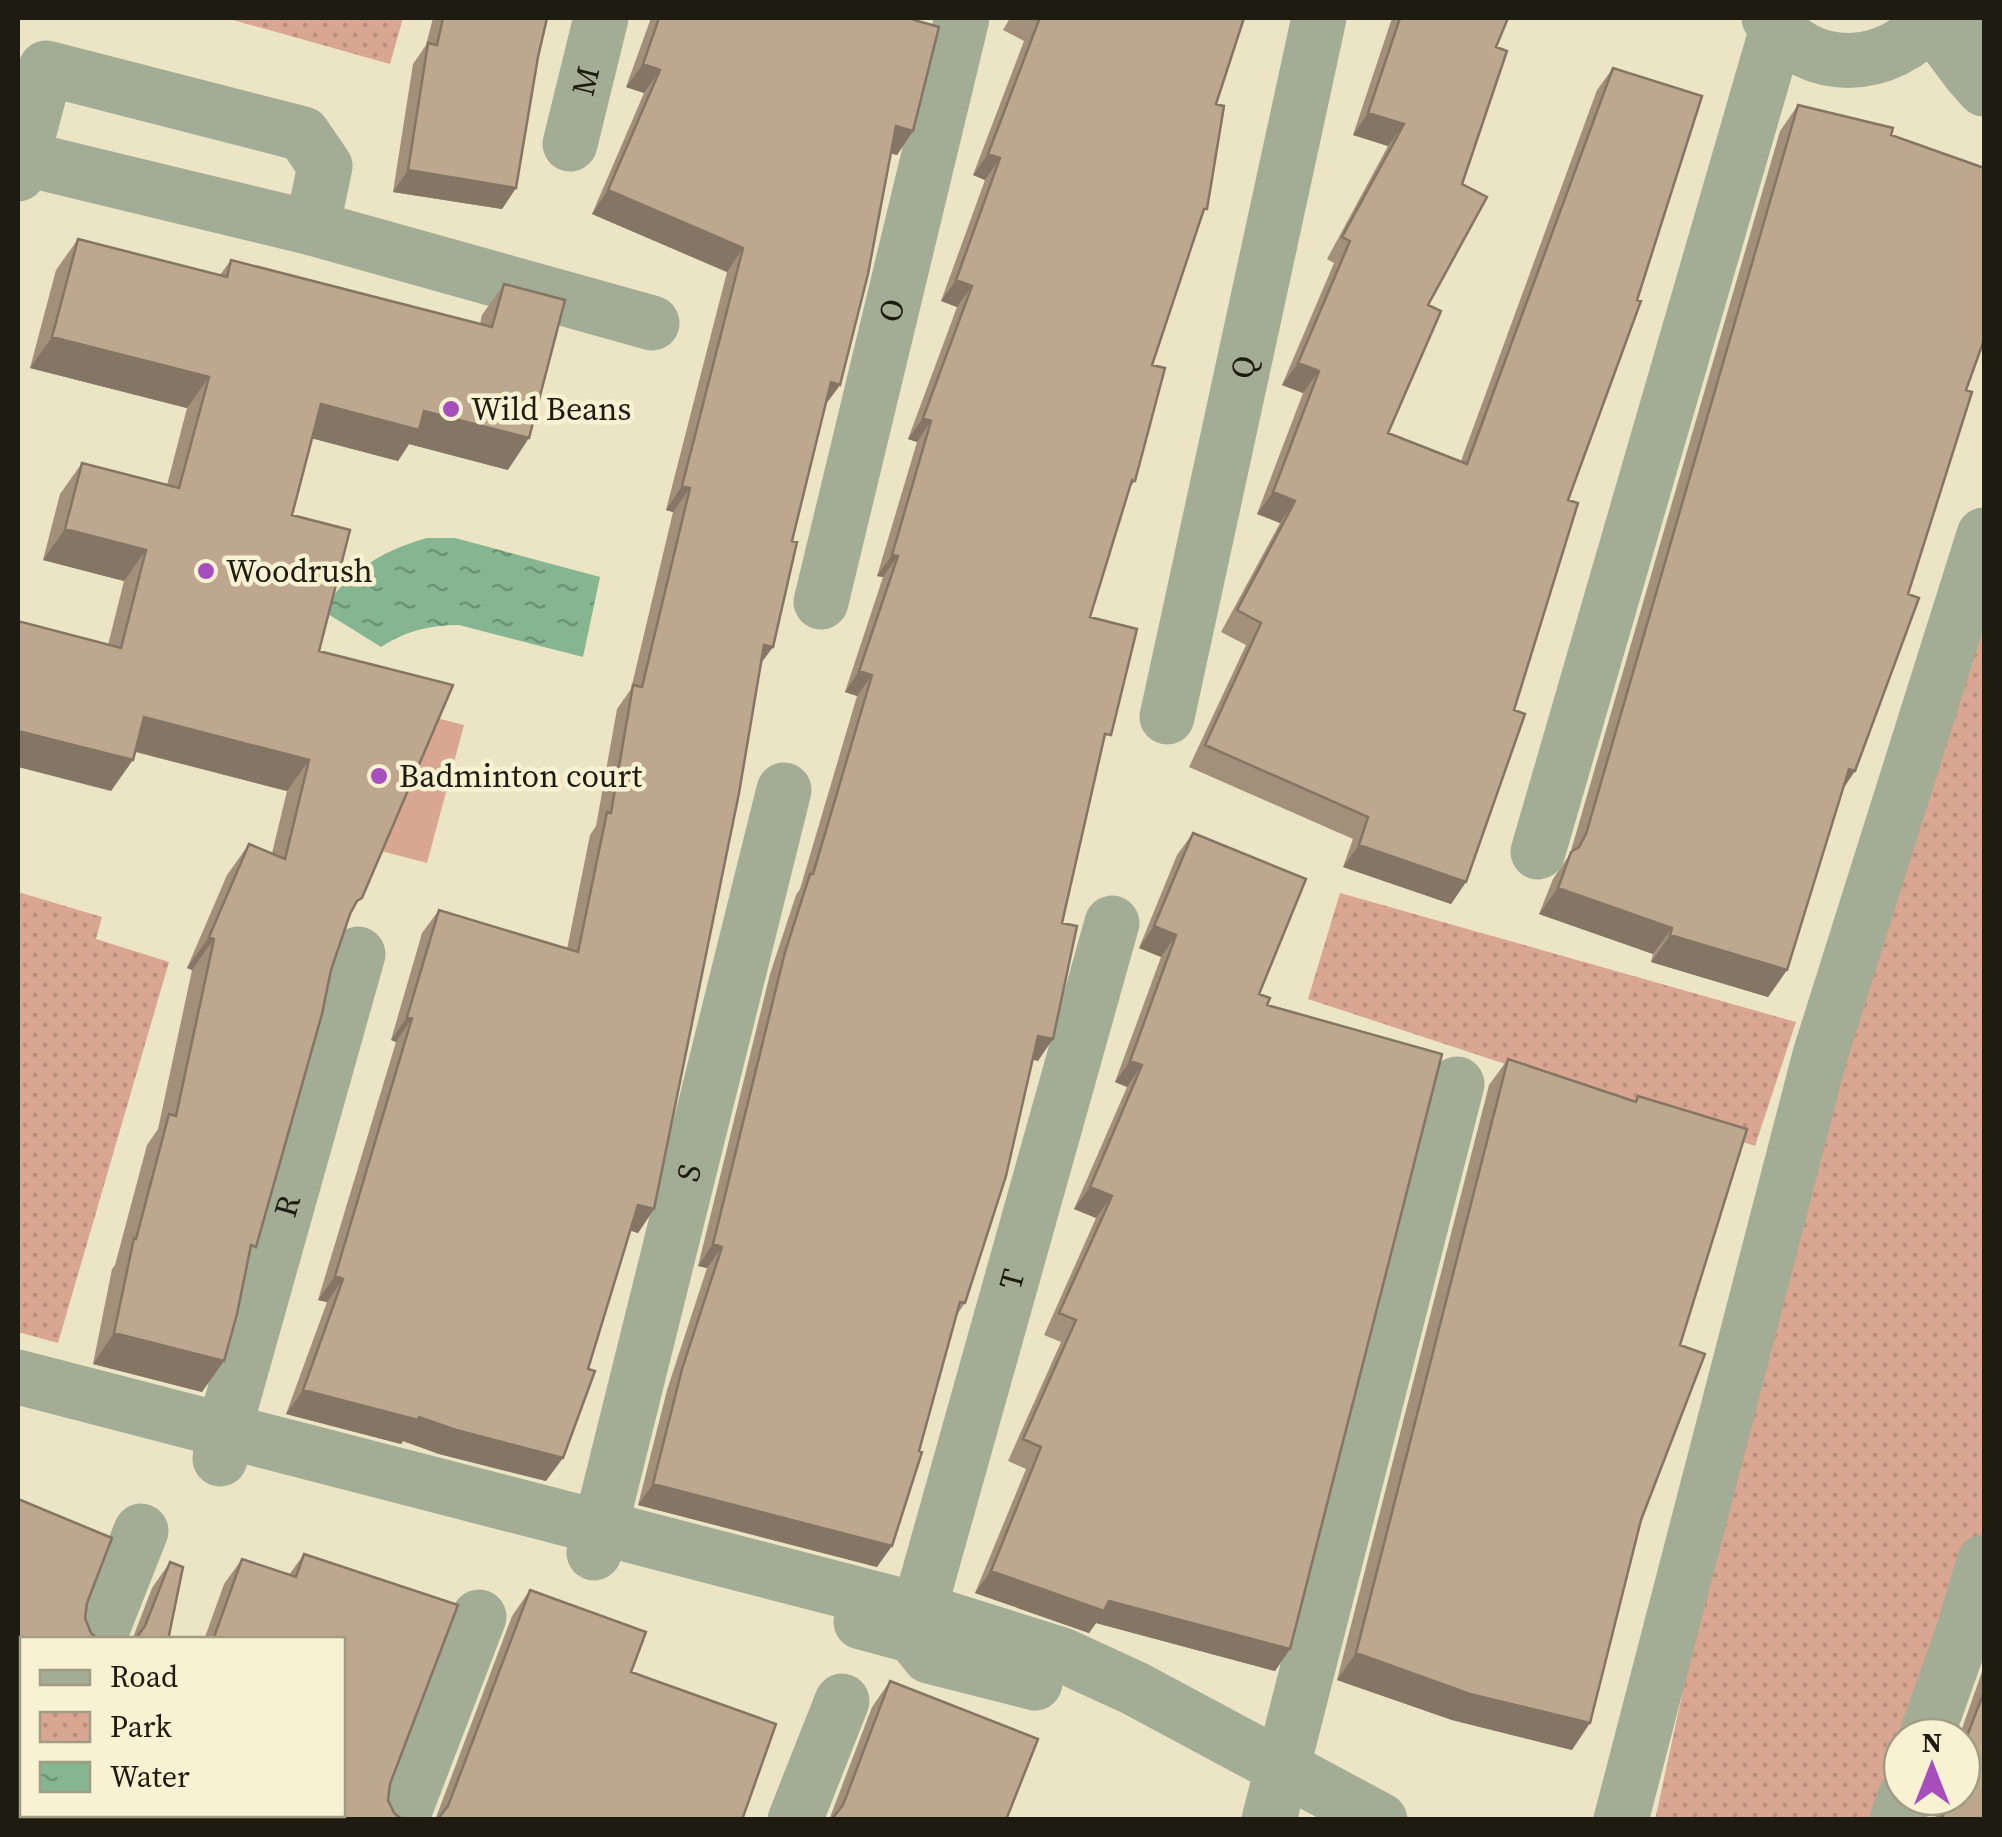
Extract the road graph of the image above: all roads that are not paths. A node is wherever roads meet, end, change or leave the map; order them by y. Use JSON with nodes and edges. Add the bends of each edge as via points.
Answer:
{"nodes":[{"id":1,"x":600,"y":18,"type":"edge"},
{"id":2,"x":962,"y":18,"type":"edge"},
{"id":3,"x":1319,"y":18,"type":"edge"},
{"id":4,"x":1957,"y":19,"type":"edge"},
{"id":5,"x":1773,"y":23,"type":"edge"},
{"id":6,"x":1984,"y":88,"type":"edge"},
{"id":7,"x":570,"y":144,"type":"dead end"},
{"id":8,"x":20,"y":166,"type":"edge"},
{"id":9,"x":312,"y":228,"type":"junction"},
{"id":10,"x":652,"y":323,"type":"dead end"},
{"id":11,"x":1984,"y":535,"type":"edge"},
{"id":12,"x":822,"y":602,"type":"dead end"},
{"id":13,"x":1167,"y":717,"type":"dead end"},
{"id":14,"x":784,"y":790,"type":"dead end"},
{"id":15,"x":1538,"y":852,"type":"dead end"},
{"id":16,"x":1112,"y":923,"type":"dead end"},
{"id":17,"x":358,"y":954,"type":"dead end"},
{"id":18,"x":1457,"y":1084,"type":"dead end"},
{"id":19,"x":18,"y":1377,"type":"edge"},
{"id":20,"x":18,"y":1407,"type":"edge"},
{"id":21,"x":222,"y":1444,"type":"junction"},
{"id":22,"x":141,"y":1530,"type":"dead end"},
{"id":23,"x":596,"y":1540,"type":"junction"},
{"id":24,"x":1984,"y":1562,"type":"edge"},
{"id":25,"x":479,"y":1618,"type":"dead end"},
{"id":26,"x":916,"y":1623,"type":"junction"},
{"id":27,"x":99,"y":1637,"type":"edge"},
{"id":28,"x":842,"y":1701,"type":"dead end"},
{"id":29,"x":1933,"y":1717,"type":"edge"},
{"id":30,"x":1282,"y":1802,"type":"edge"},
{"id":31,"x":401,"y":1820,"type":"edge"},
{"id":32,"x":795,"y":1820,"type":"edge"},
{"id":33,"x":1380,"y":1820,"type":"edge"},
{"id":34,"x":1620,"y":1820,"type":"edge"}],
"edges":[{"from":1,"to":7,"type":"street","name":"M"},
{"from":2,"to":12,"type":"street","name":"O"},
{"from":3,"to":13,"type":"street","name":"Q"},
{"from":4,"to":5,"type":"street","via":[[1884,56],[1855,61],[1799,47]]},
{"from":4,"to":6,"type":"street","via":[[1969,72]]},
{"from":5,"to":15,"type":"street"},
{"from":8,"to":9,"type":"street"},
{"from":8,"to":9,"type":"street","via":[[46,68],[303,134],[325,166]]},
{"from":9,"to":10,"type":"street"},
{"from":11,"to":34,"type":"street","via":[[1820,1055]]},
{"from":14,"to":23,"type":"street","name":"S"},
{"from":16,"to":26,"type":"street","name":"T"},
{"from":17,"to":21,"type":"street","name":"R"},
{"from":18,"to":30,"type":"street"},
{"from":19,"to":21,"type":"street"},
{"from":20,"to":21,"type":"street"},
{"from":21,"to":23,"type":"street"},
{"from":22,"to":27,"type":"street"},
{"from":23,"to":26,"type":"street"},
{"from":24,"to":29,"type":"street"},
{"from":25,"to":31,"type":"street"},
{"from":26,"to":30,"type":"street","via":[[929,1656],[1059,1688]]},
{"from":28,"to":32,"type":"street"},
{"from":30,"to":33,"type":"street"}]}
